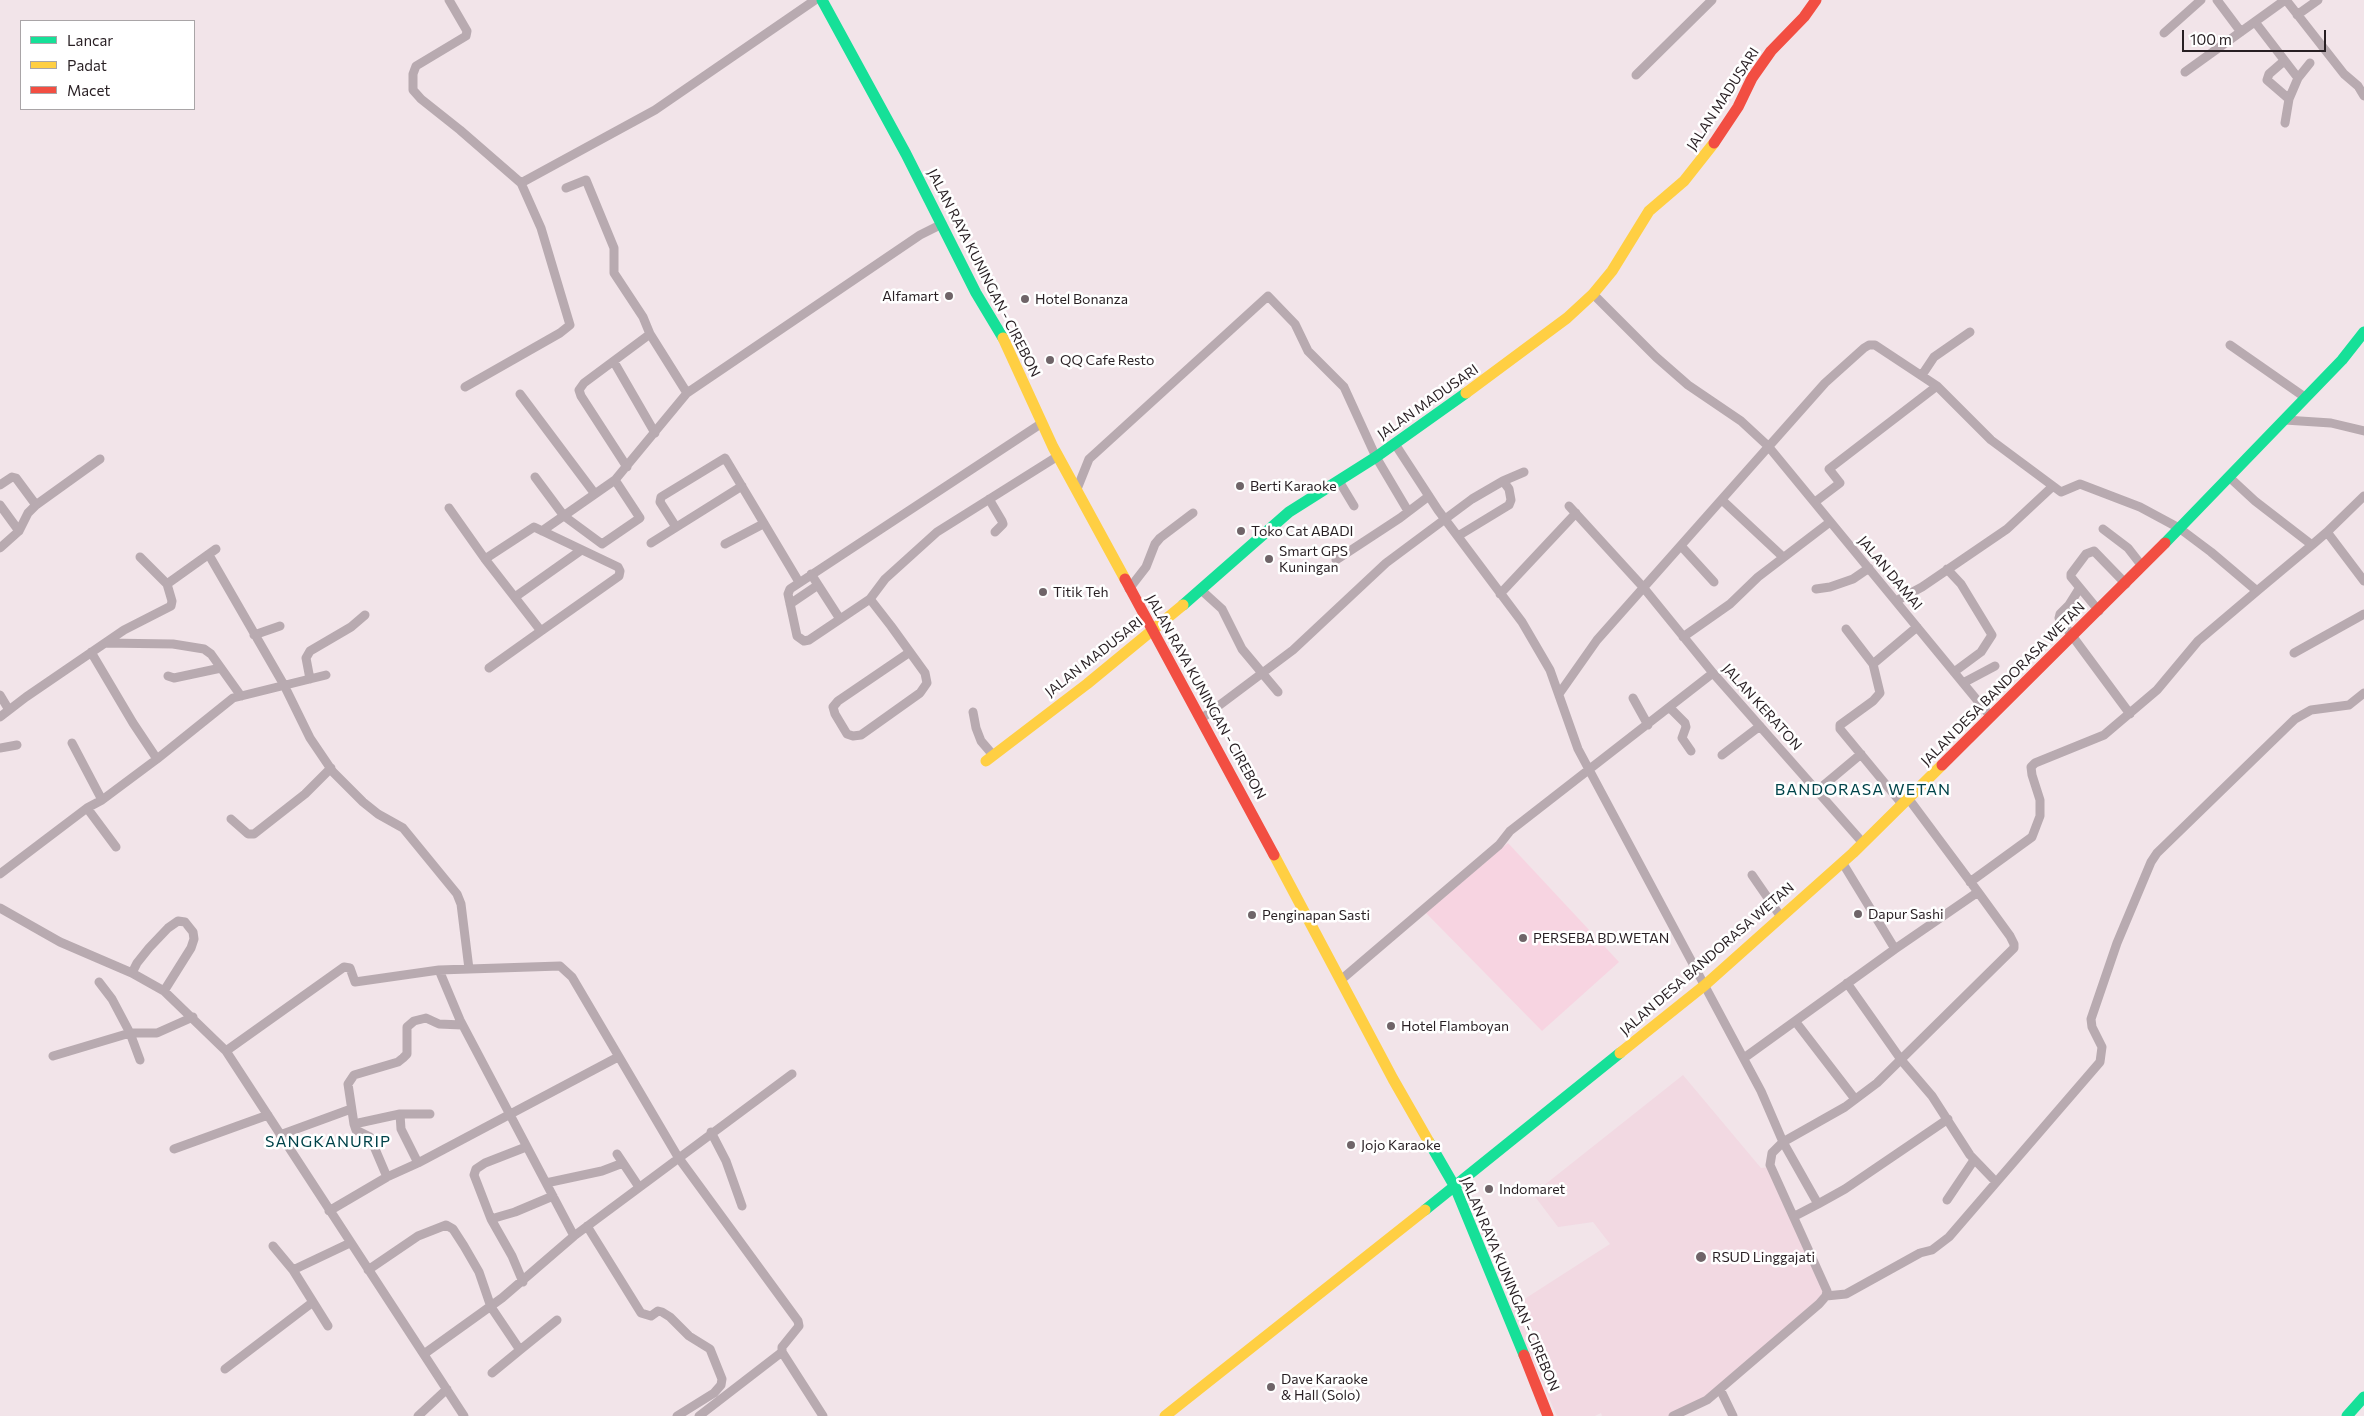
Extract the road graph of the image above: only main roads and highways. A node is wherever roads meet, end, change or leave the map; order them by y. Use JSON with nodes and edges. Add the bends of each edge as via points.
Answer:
{"nodes":[{"id":1,"x":822,"y":0,"type":"edge"},
{"id":2,"x":1816,"y":0,"type":"edge"},
{"id":3,"x":2364,"y":332,"type":"edge"},
{"id":4,"x":1151,"y":631,"type":"junction"},
{"id":5,"x":990,"y":758,"type":"road end"},
{"id":6,"x":1455,"y":1187,"type":"junction"},
{"id":7,"x":2364,"y":1397,"type":"edge"},
{"id":8,"x":1166,"y":1416,"type":"edge"},
{"id":9,"x":1548,"y":1416,"type":"edge"},
{"id":10,"x":2347,"y":1416,"type":"edge"}],
"edges":[{"from":1,"to":4,"type":"main road","name":"JALAN RAYA KUNINGAN - CIREBON","via":[[855,57],[976,292],[1008,346],[1061,461]]},
{"from":2,"to":4,"type":"main road","name":"JALAN MADUSARI","via":[[1752,78],[1708,154],[1684,181],[1649,211],[1612,271],[1593,294],[1501,368],[1376,457],[1289,512]]},
{"from":3,"to":6,"type":"main road","name":"JALAN DESA BANDORASA WETAN","via":[[2342,360],[2126,584],[1863,843],[1705,985]]},
{"from":4,"to":5,"type":"main road","name":"JALAN MADUSARI"},
{"from":4,"to":6,"type":"main road","name":"JALAN RAYA KUNINGAN - CIREBON","via":[[1342,979],[1393,1079]]},
{"from":6,"to":8,"type":"main road","name":"JALAN DESA BANDORASA WETAN"},
{"from":6,"to":9,"type":"main road","name":"JALAN RAYA KUNINGAN - CIREBON"},
{"from":7,"to":10,"type":"main road"}]}
